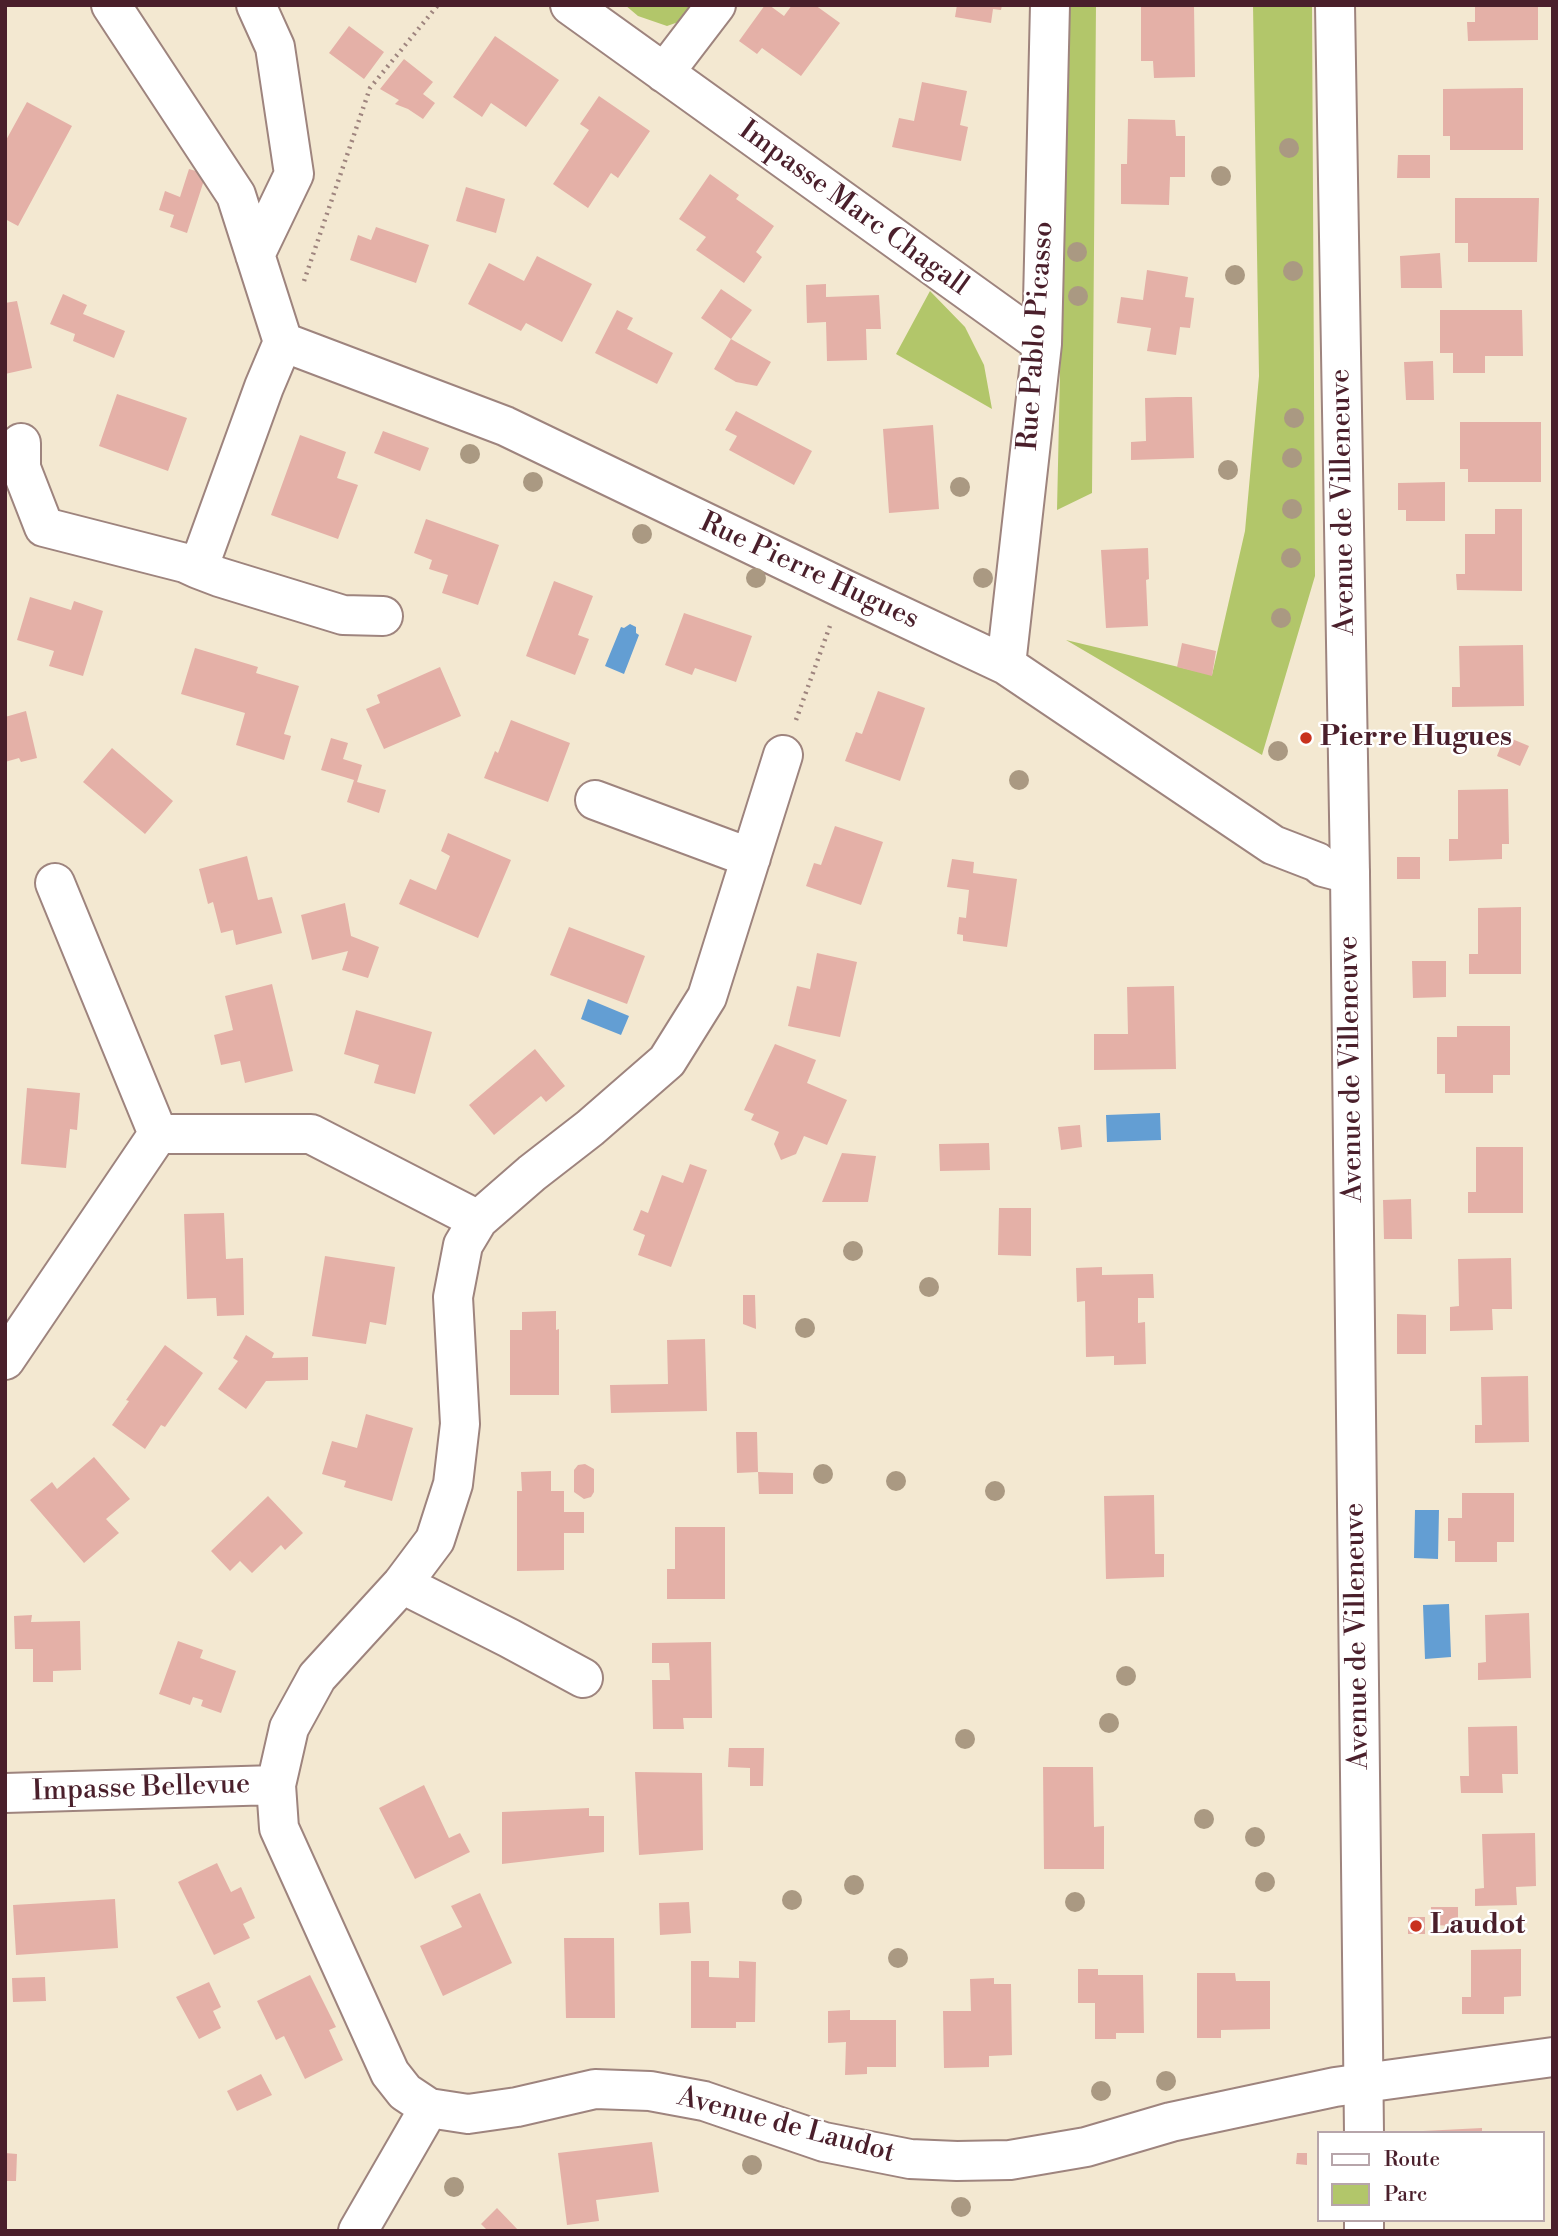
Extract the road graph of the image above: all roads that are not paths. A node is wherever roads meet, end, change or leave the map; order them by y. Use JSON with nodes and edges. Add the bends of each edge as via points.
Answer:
{"nodes":[{"id":1,"x":111,"y":5,"type":"edge"},
{"id":2,"x":256,"y":5,"type":"edge"},
{"id":3,"x":570,"y":5,"type":"edge"},
{"id":4,"x":716,"y":5,"type":"edge"},
{"id":5,"x":1050,"y":5,"type":"edge"},
{"id":6,"x":1335,"y":5,"type":"edge"},
{"id":7,"x":664,"y":73,"type":"junction"},
{"id":8,"x":255,"y":255,"type":"junction"},
{"id":9,"x":283,"y":342,"type":"junction"},
{"id":10,"x":1042,"y":344,"type":"junction"},
{"id":11,"x":21,"y":443,"type":"dead end"},
{"id":12,"x":198,"y":569,"type":"junction"},
{"id":13,"x":383,"y":616,"type":"dead end"},
{"id":14,"x":1006,"y":665,"type":"junction"},
{"id":15,"x":783,"y":755,"type":"road end"},
{"id":16,"x":595,"y":800,"type":"dead end"},
{"id":17,"x":751,"y":858,"type":"junction"},
{"id":18,"x":1350,"y":874,"type":"junction"},
{"id":19,"x":55,"y":883,"type":"dead end"},
{"id":20,"x":158,"y":1135,"type":"junction"},
{"id":21,"x":478,"y":1220,"type":"junction"},
{"id":22,"x":5,"y":1360,"type":"edge"},
{"id":23,"x":402,"y":1584,"type":"junction"},
{"id":24,"x":583,"y":1678,"type":"dead end"},
{"id":25,"x":276,"y":1785,"type":"junction"},
{"id":26,"x":5,"y":1793,"type":"edge"},
{"id":27,"x":1553,"y":2057,"type":"edge"},
{"id":28,"x":1364,"y":2084,"type":"junction"},
{"id":29,"x":429,"y":2108,"type":"junction"},
{"id":30,"x":1364,"y":2131,"type":"edge"},
{"id":31,"x":358,"y":2231,"type":"edge"}],
"edges":[{"from":1,"to":8,"type":"street","via":[[236,195]]},
{"from":2,"to":8,"type":"street","via":[[275,47],[294,174]]},
{"from":3,"to":7,"type":"street","name":"Impasse Marc Chagall"},
{"from":4,"to":7,"type":"street"},
{"from":5,"to":10,"type":"street","name":"Rue Pablo Picasso"},
{"from":6,"to":18,"type":"street","name":"Avenue de Villeneuve"},
{"from":7,"to":10,"type":"street","name":"Impasse Marc Chagall"},
{"from":8,"to":9,"type":"street"},
{"from":9,"to":12,"type":"street"},
{"from":9,"to":14,"type":"street","name":"Rue Pierre Hugues","via":[[505,426]]},
{"from":10,"to":14,"type":"street","name":"Rue Pablo Picasso"},
{"from":11,"to":12,"type":"street","via":[[21,468],[44,527]]},
{"from":12,"to":13,"type":"street","via":[[343,615]]},
{"from":14,"to":18,"type":"street","name":"Rue Pierre Hugues","via":[[1273,845]]},
{"from":15,"to":17,"type":"street"},
{"from":16,"to":17,"type":"street"},
{"from":17,"to":21,"type":"street","via":[[707,997],[667,1061]]},
{"from":18,"to":28,"type":"street","name":"Avenue de Villeneuve"},
{"from":19,"to":20,"type":"street"},
{"from":20,"to":21,"type":"street","via":[[311,1134]]},
{"from":20,"to":22,"type":"street"},
{"from":21,"to":23,"type":"street","via":[[463,1245],[453,1297],[460,1424],[453,1484],[435,1540]]},
{"from":23,"to":24,"type":"street"},
{"from":23,"to":25,"type":"street","via":[[317,1677],[289,1728]]},
{"from":25,"to":26,"type":"street","name":"Impasse Bellevue"},
{"from":25,"to":29,"type":"street","via":[[279,1828],[390,2073],[405,2092]]},
{"from":27,"to":28,"type":"street","name":"Avenue de Laudot"},
{"from":28,"to":29,"type":"street","name":"Avenue de Laudot","via":[[1171,2122],[1086,2147],[997,2160],[910,2159],[836,2144],[704,2101],[650,2091],[595,2089],[468,2114]]},
{"from":28,"to":30,"type":"street","name":"Avenue de Villeneuve"},
{"from":29,"to":31,"type":"street"}]}
